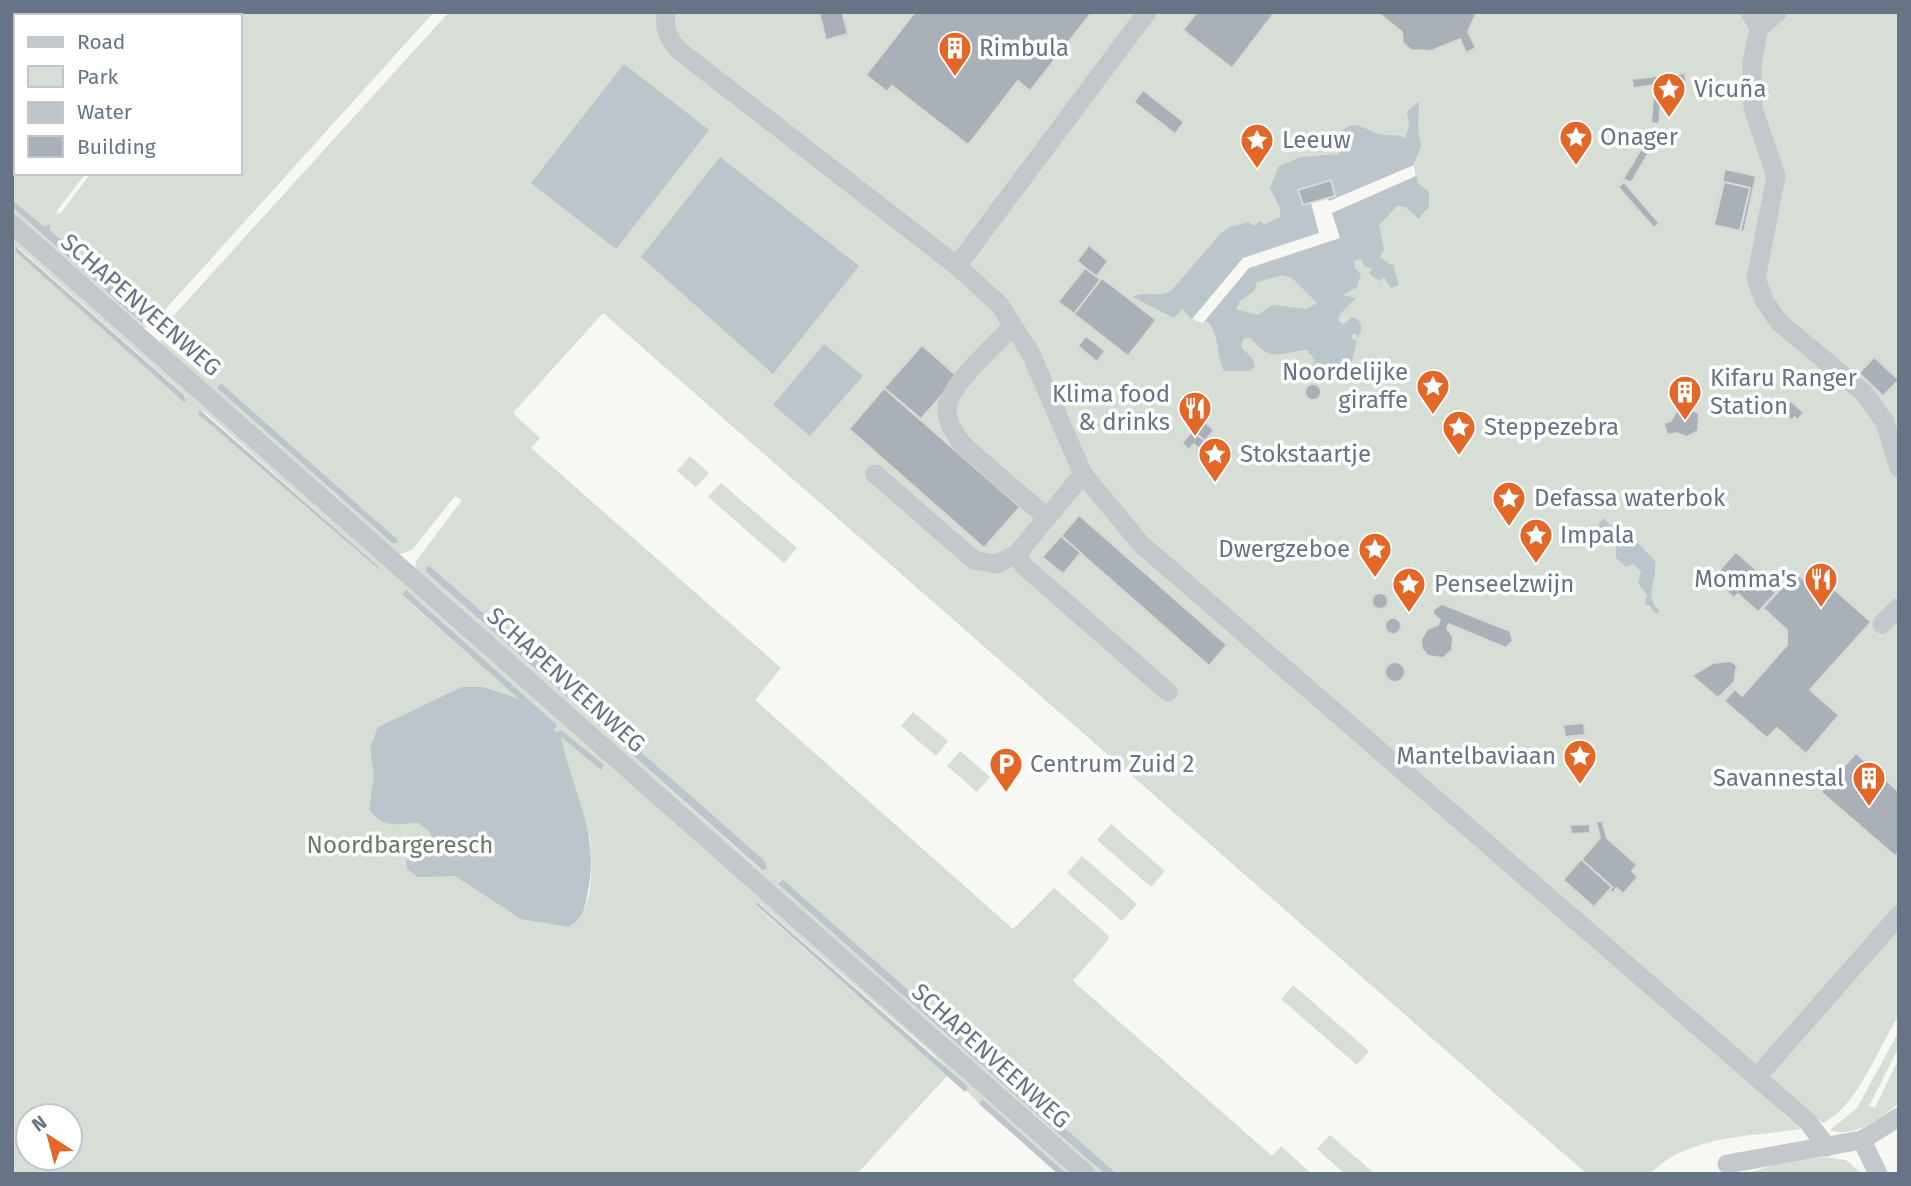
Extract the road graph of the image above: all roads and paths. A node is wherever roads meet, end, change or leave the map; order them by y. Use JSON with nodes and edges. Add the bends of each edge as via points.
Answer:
{"nodes":[{"id":1,"x":666,"y":12,"type":"edge"},
{"id":2,"x":1147,"y":12,"type":"edge"},
{"id":3,"x":1778,"y":12,"type":"edge"},
{"id":4,"x":1754,"y":20,"type":"edge"},
{"id":5,"x":12,"y":224,"type":"edge"},
{"id":6,"x":957,"y":266,"type":"junction"},
{"id":7,"x":1013,"y":326,"type":"junction"},
{"id":8,"x":1899,"y":468,"type":"edge"},
{"id":9,"x":875,"y":474,"type":"dead end"},
{"id":10,"x":1083,"y":474,"type":"junction"},
{"id":11,"x":1046,"y":517,"type":"junction"},
{"id":12,"x":1017,"y":554,"type":"junction"},
{"id":13,"x":1899,"y":607,"type":"edge"},
{"id":14,"x":1882,"y":624,"type":"dead end"},
{"id":15,"x":1168,"y":692,"type":"dead end"},
{"id":16,"x":1899,"y":915,"type":"edge"},
{"id":17,"x":1757,"y":1077,"type":"junction"},
{"id":18,"x":1899,"y":1117,"type":"edge"},
{"id":19,"x":1861,"y":1140,"type":"junction"},
{"id":20,"x":1827,"y":1147,"type":"junction"},
{"id":21,"x":1727,"y":1164,"type":"dead end"},
{"id":22,"x":1087,"y":1174,"type":"edge"},
{"id":23,"x":1878,"y":1174,"type":"edge"}],
"edges":[{"from":1,"to":6,"type":"street","via":[[664,26],[681,52]]},
{"from":2,"to":6,"type":"street"},
{"from":3,"to":4,"type":"street"},
{"from":4,"to":8,"type":"street","via":[[1753,108],[1776,176],[1756,279],[1779,322],[1864,393],[1885,422]]},
{"from":5,"to":22,"type":"street","name":"SCHAPENVEENWEG"},
{"from":6,"to":7,"type":"street","via":[[1000,305]]},
{"from":7,"to":10,"type":"street","via":[[1030,352]]},
{"from":7,"to":11,"type":"street","via":[[952,393],[947,410],[951,429],[962,444]]},
{"from":9,"to":12,"type":"street","via":[[974,560],[996,564]]},
{"from":10,"to":11,"type":"street"},
{"from":10,"to":17,"type":"street","via":[[1141,544]]},
{"from":11,"to":12,"type":"street"},
{"from":12,"to":15,"type":"street","via":[[1024,566]]},
{"from":13,"to":14,"type":"street"},
{"from":16,"to":17,"type":"street"},
{"from":17,"to":20,"type":"street","via":[[1808,1122]]},
{"from":18,"to":19,"type":"street"},
{"from":19,"to":20,"type":"street"},
{"from":19,"to":23,"type":"street"},
{"from":20,"to":21,"type":"street"}]}
